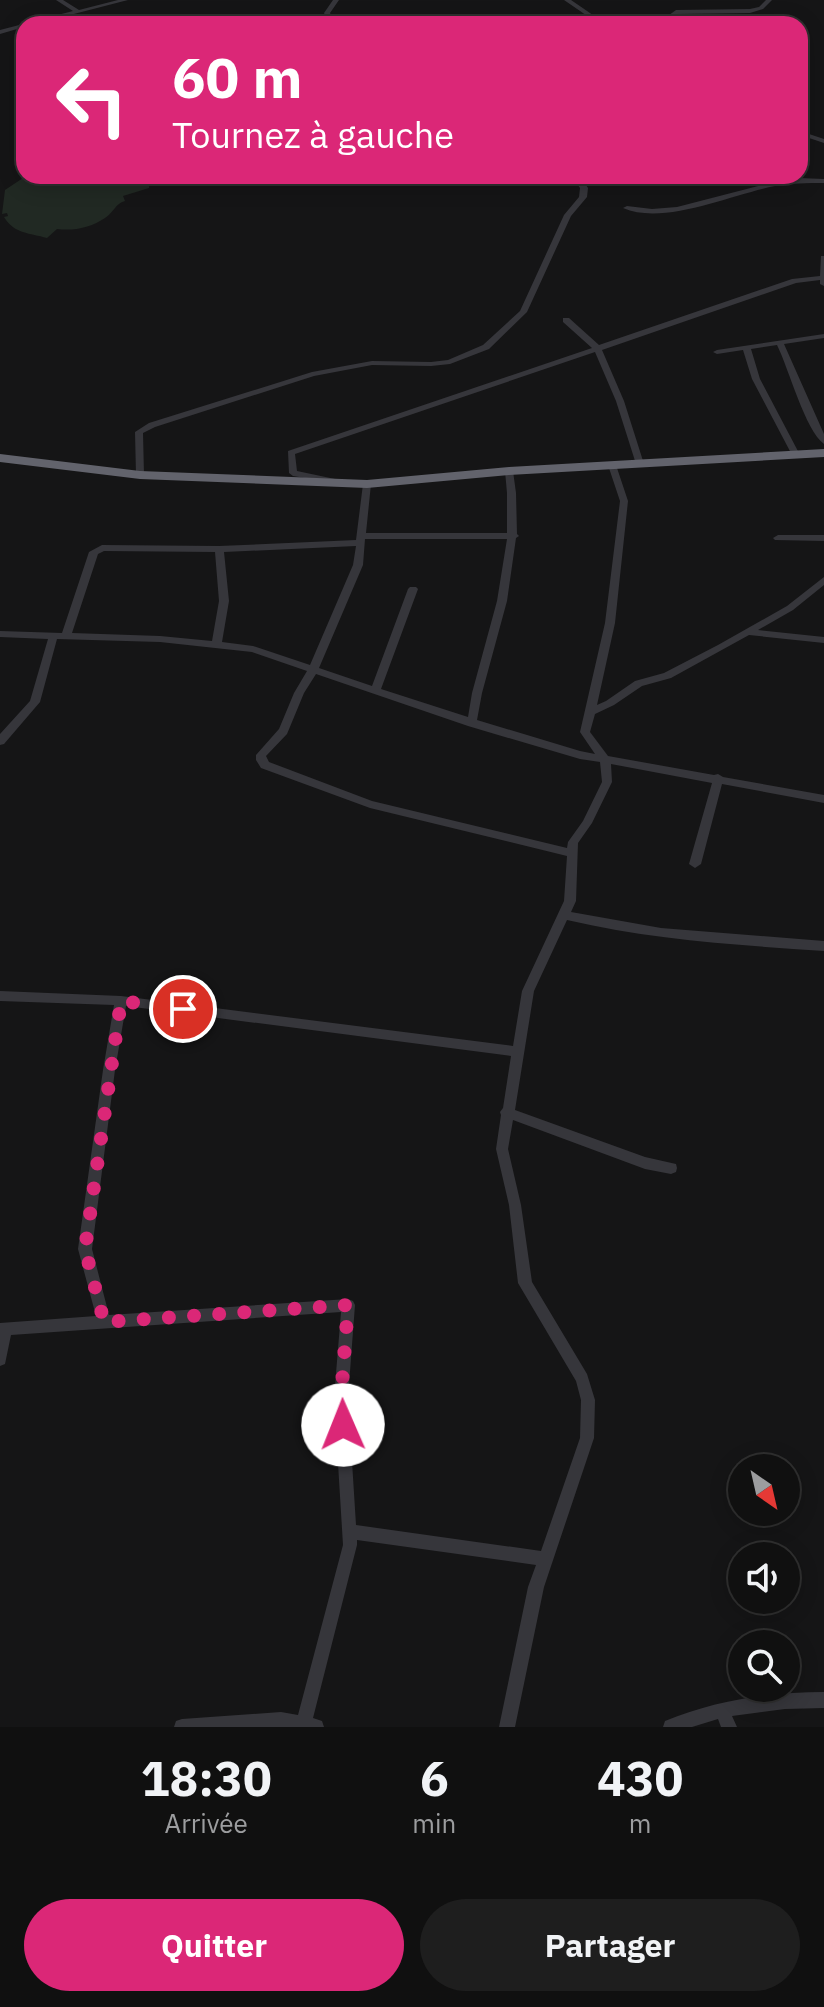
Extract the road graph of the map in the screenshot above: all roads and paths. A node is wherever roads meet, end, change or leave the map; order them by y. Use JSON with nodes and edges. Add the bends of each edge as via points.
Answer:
{"nodes":[{"id":1,"x":59,"y":0,"type":"edge"},
{"id":2,"x":125,"y":0,"type":"edge"},
{"id":3,"x":567,"y":0,"type":"edge"},
{"id":4,"x":769,"y":0,"type":"edge"},
{"id":5,"x":76,"y":10,"type":"junction"},
{"id":6,"x":56,"y":16,"type":"edge"},
{"id":7,"x":591,"y":16,"type":"edge"},
{"id":8,"x":671,"y":16,"type":"edge"},
{"id":9,"x":581,"y":184,"type":"edge"},
{"id":10,"x":772,"y":184,"type":"edge"},
{"id":11,"x":627,"y":208,"type":"dead end"},
{"id":12,"x":824,"y":258,"type":"edge"},
{"id":13,"x":823,"y":281,"type":"edge"},
{"id":14,"x":566,"y":320,"type":"dead end"},
{"id":15,"x":824,"y":336,"type":"edge"},
{"id":16,"x":780,"y":343,"type":"junction"},
{"id":17,"x":746,"y":347,"type":"junction"},
{"id":18,"x":597,"y":348,"type":"junction"},
{"id":19,"x":717,"y":352,"type":"dead end"},
{"id":20,"x":824,"y":441,"type":"edge"},
{"id":21,"x":824,"y":453,"type":"edge"},
{"id":22,"x":796,"y":455,"type":"junction"},
{"id":23,"x":0,"y":458,"type":"edge"},
{"id":24,"x":640,"y":464,"type":"junction"},
{"id":25,"x":612,"y":465,"type":"junction"},
{"id":26,"x":509,"y":471,"type":"junction"},
{"id":27,"x":140,"y":475,"type":"junction"},
{"id":28,"x":332,"y":481,"type":"junction"},
{"id":29,"x":367,"y":484,"type":"junction"},
{"id":30,"x":514,"y":536,"type":"junction"},
{"id":31,"x":778,"y":538,"type":"dead end"},
{"id":32,"x":824,"y":538,"type":"edge"},
{"id":33,"x":362,"y":539,"type":"junction"},
{"id":34,"x":219,"y":549,"type":"junction"},
{"id":35,"x":824,"y":580,"type":"edge"},
{"id":36,"x":413,"y":589,"type":"dead end"},
{"id":37,"x":746,"y":632,"type":"junction"},
{"id":38,"x":0,"y":634,"type":"edge"},
{"id":39,"x":66,"y":635,"type":"junction"},
{"id":40,"x":53,"y":637,"type":"junction"},
{"id":41,"x":824,"y":640,"type":"edge"},
{"id":42,"x":217,"y":643,"type":"junction"},
{"id":43,"x":313,"y":670,"type":"junction"},
{"id":44,"x":375,"y":690,"type":"junction"},
{"id":45,"x":590,"y":712,"type":"junction"},
{"id":46,"x":472,"y":723,"type":"junction"},
{"id":47,"x":0,"y":741,"type":"edge"},
{"id":48,"x":605,"y":760,"type":"junction"},
{"id":49,"x":718,"y":778,"type":"junction"},
{"id":50,"x":824,"y":799,"type":"edge"},
{"id":51,"x":571,"y":853,"type":"junction"},
{"id":52,"x":695,"y":864,"type":"dead end"},
{"id":53,"x":565,"y":915,"type":"junction"},
{"id":54,"x":824,"y":946,"type":"edge"},
{"id":55,"x":0,"y":996,"type":"edge"},
{"id":56,"x":121,"y":1001,"type":"junction"},
{"id":57,"x":519,"y":1052,"type":"junction"},
{"id":58,"x":506,"y":1112,"type":"junction"},
{"id":59,"x":671,"y":1168,"type":"dead end"},
{"id":60,"x":104,"y":1322,"type":"junction"},
{"id":61,"x":2,"y":1329,"type":"edge"},
{"id":62,"x":0,"y":1359,"type":"edge"},
{"id":63,"x":351,"y":1532,"type":"junction"},
{"id":64,"x":545,"y":1559,"type":"junction"},
{"id":65,"x":824,"y":1700,"type":"edge"},
{"id":66,"x":722,"y":1710,"type":"junction"},
{"id":67,"x":310,"y":1725,"type":"edge"},
{"id":68,"x":182,"y":1727,"type":"edge"},
{"id":69,"x":507,"y":1727,"type":"edge"},
{"id":70,"x":671,"y":1727,"type":"edge"},
{"id":71,"x":729,"y":1727,"type":"edge"}],
"edges":[{"from":1,"to":5,"type":"street"},
{"from":2,"to":5,"type":"street"},
{"from":3,"to":7,"type":"street"},
{"from":4,"to":8,"type":"street","via":[[750,11]]},
{"from":5,"to":6,"type":"street"},
{"from":9,"to":27,"type":"street","via":[[583,197],[563,226],[523,312],[486,347],[450,362],[372,363],[312,374],[152,425],[139,432]]},
{"from":10,"to":11,"type":"street","via":[[689,206]]},
{"from":12,"to":13,"type":"street"},
{"from":13,"to":18,"type":"street","via":[[795,281]]},
{"from":14,"to":18,"type":"street"},
{"from":15,"to":16,"type":"street"},
{"from":16,"to":17,"type":"street"},
{"from":16,"to":20,"type":"street"},
{"from":17,"to":19,"type":"street"},
{"from":17,"to":22,"type":"street","via":[[756,379]]},
{"from":18,"to":24,"type":"street"},
{"from":18,"to":28,"type":"street","via":[[291,453],[293,473]]},
{"from":21,"to":22,"type":"highway"},
{"from":22,"to":24,"type":"highway"},
{"from":23,"to":27,"type":"highway"},
{"from":24,"to":25,"type":"highway"},
{"from":25,"to":26,"type":"highway"},
{"from":25,"to":45,"type":"street","via":[[624,501],[610,623]]},
{"from":26,"to":29,"type":"highway"},
{"from":26,"to":30,"type":"street"},
{"from":27,"to":28,"type":"highway"},
{"from":28,"to":29,"type":"highway"},
{"from":29,"to":33,"type":"street"},
{"from":30,"to":33,"type":"street"},
{"from":30,"to":46,"type":"street"},
{"from":31,"to":32,"type":"street"},
{"from":33,"to":34,"type":"street"},
{"from":33,"to":43,"type":"street","via":[[358,565]]},
{"from":34,"to":39,"type":"street","via":[[97,550]]},
{"from":34,"to":42,"type":"street","via":[[224,601]]},
{"from":35,"to":37,"type":"street","via":[[790,608]]},
{"from":36,"to":44,"type":"street"},
{"from":37,"to":41,"type":"street"},
{"from":37,"to":45,"type":"street"},
{"from":38,"to":40,"type":"street"},
{"from":39,"to":40,"type":"street"},
{"from":39,"to":42,"type":"street"},
{"from":40,"to":47,"type":"street","via":[[35,702]]},
{"from":42,"to":43,"type":"street"},
{"from":43,"to":44,"type":"street"},
{"from":43,"to":51,"type":"street","via":[[283,731],[261,755],[265,765],[370,804]]},
{"from":44,"to":46,"type":"street"},
{"from":45,"to":48,"type":"street","via":[[585,732]]},
{"from":46,"to":48,"type":"street"},
{"from":48,"to":49,"type":"street"},
{"from":48,"to":51,"type":"street","via":[[607,782]]},
{"from":49,"to":50,"type":"street"},
{"from":49,"to":52,"type":"street"},
{"from":51,"to":53,"type":"street"},
{"from":53,"to":54,"type":"street","via":[[678,937]]},
{"from":53,"to":57,"type":"street","via":[[528,991]]},
{"from":55,"to":56,"type":"street"},
{"from":56,"to":57,"type":"street"},
{"from":56,"to":60,"type":"street","via":[[85,1249]]},
{"from":57,"to":58,"type":"street"},
{"from":58,"to":59,"type":"street"},
{"from":58,"to":64,"type":"street","via":[[502,1158],[515,1205],[525,1283],[582,1379],[588,1400],[587,1438]]},
{"from":60,"to":61,"type":"street"},
{"from":60,"to":63,"type":"street","via":[[348,1305],[341,1398]]},
{"from":61,"to":62,"type":"street"},
{"from":63,"to":64,"type":"street"},
{"from":63,"to":67,"type":"street"},
{"from":64,"to":69,"type":"street"},
{"from":65,"to":66,"type":"street","via":[[782,1700]]},
{"from":66,"to":70,"type":"street"},
{"from":66,"to":71,"type":"street"},
{"from":67,"to":68,"type":"street","via":[[281,1720]]}]}
